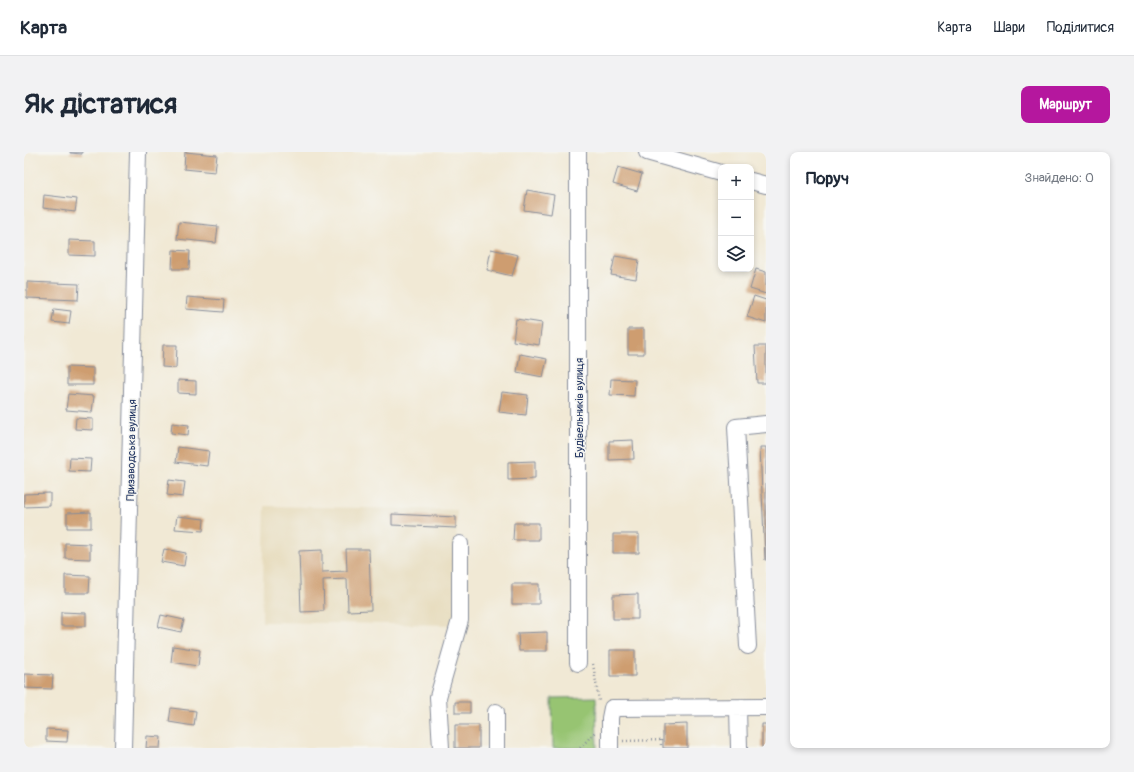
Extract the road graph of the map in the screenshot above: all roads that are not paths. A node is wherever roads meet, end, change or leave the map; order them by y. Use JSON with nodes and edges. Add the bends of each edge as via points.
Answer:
{"nodes":[{"id":1,"x":138,"y":152,"type":"edge"},
{"id":2,"x":578,"y":152,"type":"edge"},
{"id":3,"x":647,"y":152,"type":"edge"},
{"id":4,"x":718,"y":172,"type":"edge"},
{"id":5,"x":754,"y":182,"type":"edge"},
{"id":6,"x":766,"y":185,"type":"edge"},
{"id":7,"x":766,"y":424,"type":"edge"},
{"id":8,"x":460,"y":544,"type":"dead end"},
{"id":9,"x":748,"y":646,"type":"dead end"},
{"id":10,"x":578,"y":663,"type":"dead end"},
{"id":11,"x":766,"y":707,"type":"edge"},
{"id":12,"x":738,"y":708,"type":"junction"},
{"id":13,"x":496,"y":712,"type":"dead end"},
{"id":14,"x":610,"y":744,"type":"edge"},
{"id":15,"x":124,"y":748,"type":"edge"},
{"id":16,"x":441,"y":748,"type":"edge"},
{"id":17,"x":496,"y":748,"type":"edge"},
{"id":18,"x":739,"y":748,"type":"edge"}],
"edges":[{"from":1,"to":15,"type":"street","name":"Призаводська вулиця"},
{"from":2,"to":10,"type":"street","name":"Будівельників вулиця"},
{"from":3,"to":4,"type":"street"},
{"from":5,"to":6,"type":"street"},
{"from":7,"to":9,"type":"street","via":[[736,427]]},
{"from":8,"to":16,"type":"street","via":[[460,620],[438,697]]},
{"from":11,"to":12,"type":"street"},
{"from":12,"to":14,"type":"street","via":[[612,708]]},
{"from":12,"to":18,"type":"street"},
{"from":13,"to":17,"type":"street"}]}
